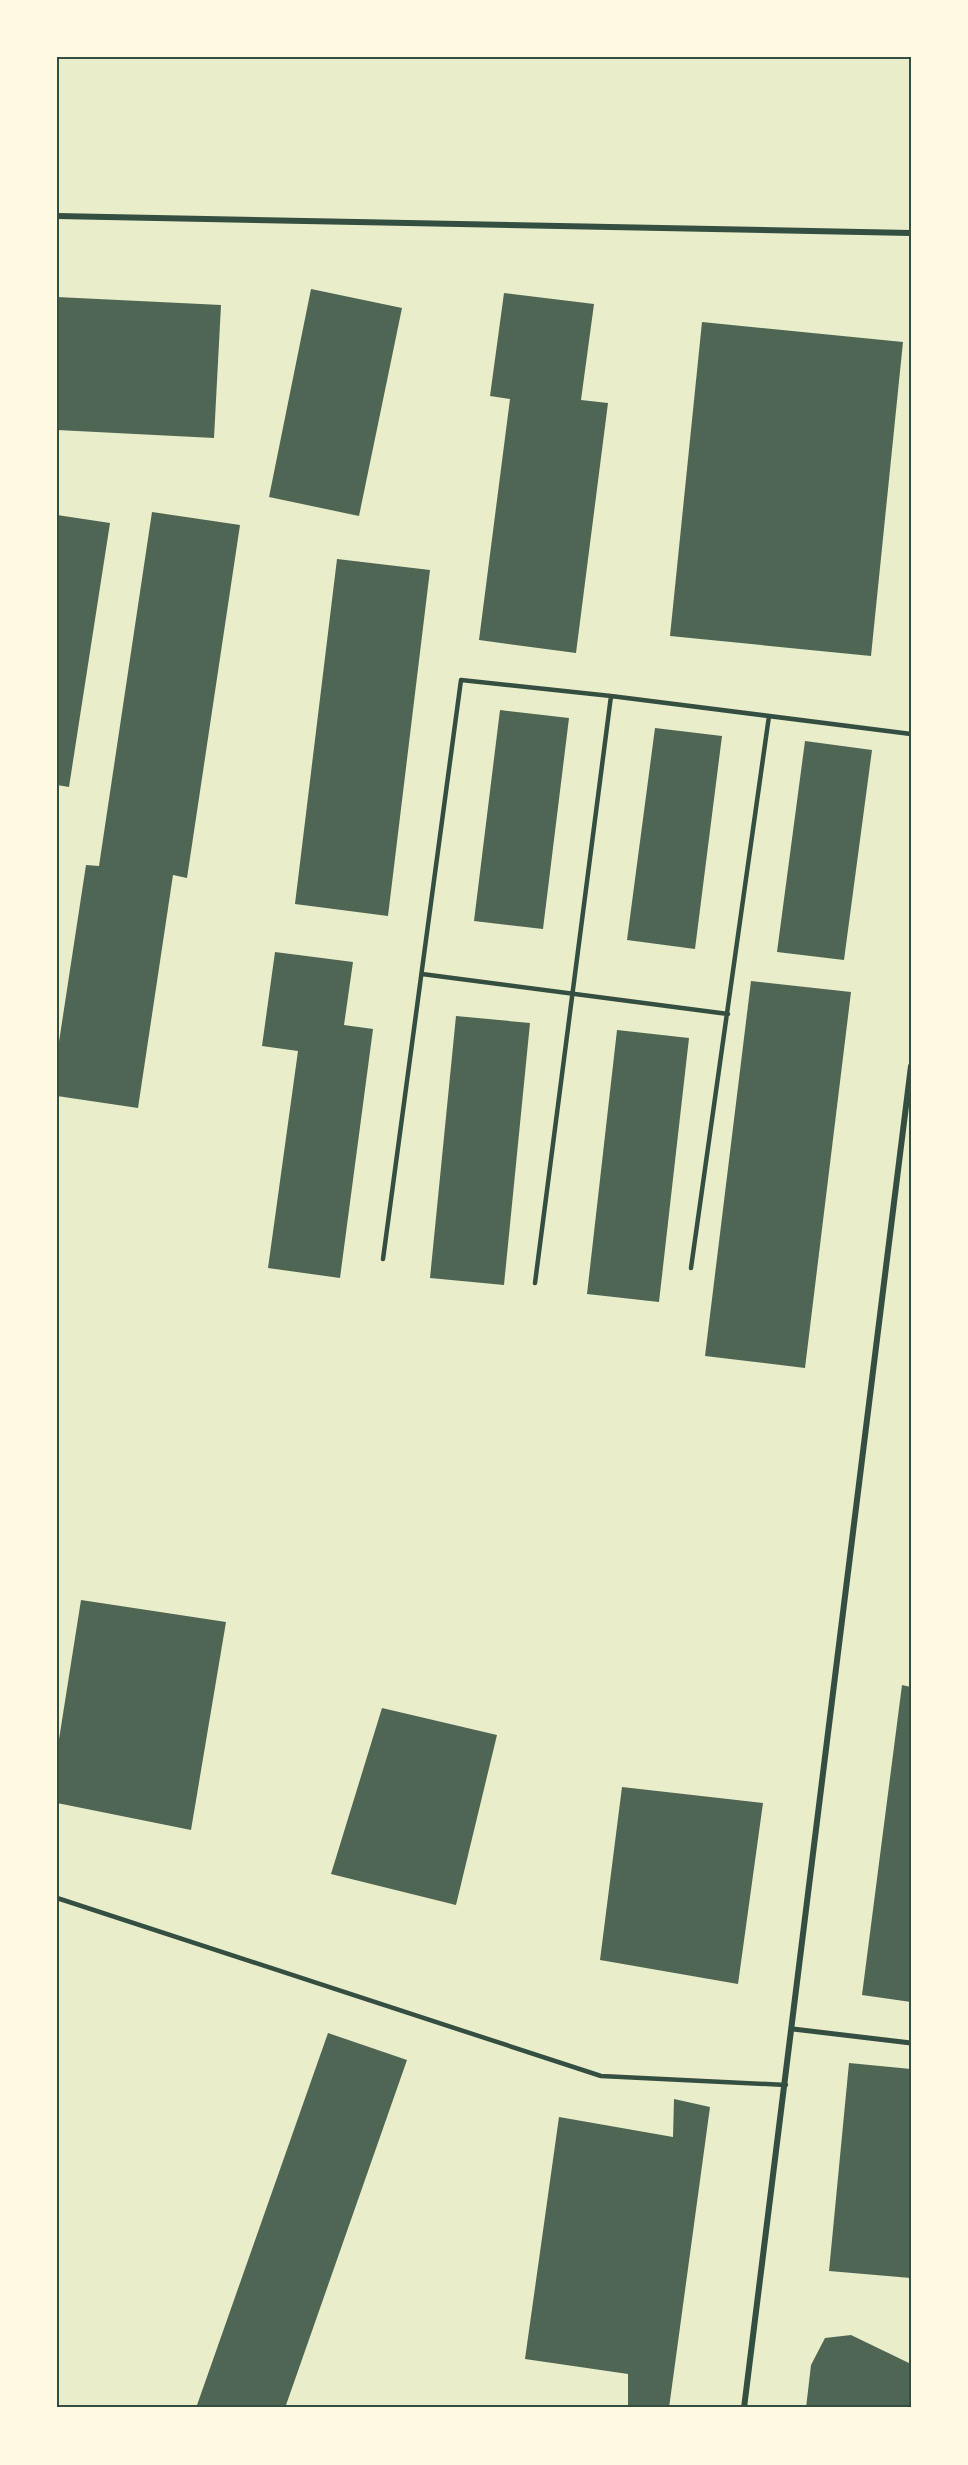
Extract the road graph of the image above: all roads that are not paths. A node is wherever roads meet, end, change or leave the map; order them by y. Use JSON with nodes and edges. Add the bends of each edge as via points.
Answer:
{"nodes":[{"id":1,"x":57,"y":216,"type":"edge"},
{"id":2,"x":911,"y":233,"type":"edge"},
{"id":3,"x":611,"y":696,"type":"junction"},
{"id":4,"x":769,"y":716,"type":"junction"},
{"id":5,"x":911,"y":734,"type":"edge"},
{"id":6,"x":422,"y":974,"type":"junction"},
{"id":7,"x":573,"y":993,"type":"junction"},
{"id":8,"x":728,"y":1014,"type":"junction"},
{"id":9,"x":911,"y":1066,"type":"edge"},
{"id":10,"x":383,"y":1259,"type":"dead end"},
{"id":11,"x":691,"y":1268,"type":"dead end"},
{"id":12,"x":535,"y":1283,"type":"dead end"},
{"id":13,"x":57,"y":1898,"type":"edge"},
{"id":14,"x":793,"y":2029,"type":"junction"},
{"id":15,"x":911,"y":2043,"type":"edge"},
{"id":16,"x":786,"y":2085,"type":"junction"},
{"id":17,"x":744,"y":2408,"type":"edge"}],
"edges":[{"from":1,"to":2,"type":"street"},
{"from":3,"to":4,"type":"lane"},
{"from":3,"to":6,"type":"lane","via":[[461,680]]},
{"from":3,"to":7,"type":"lane"},
{"from":4,"to":5,"type":"lane"},
{"from":4,"to":8,"type":"lane"},
{"from":6,"to":7,"type":"lane"},
{"from":6,"to":10,"type":"lane"},
{"from":7,"to":8,"type":"lane"},
{"from":7,"to":12,"type":"lane"},
{"from":8,"to":11,"type":"lane"},
{"from":9,"to":14,"type":"street"},
{"from":13,"to":16,"type":"lane","via":[[601,2076]]},
{"from":14,"to":15,"type":"street"},
{"from":14,"to":16,"type":"street"},
{"from":16,"to":17,"type":"street"}]}
